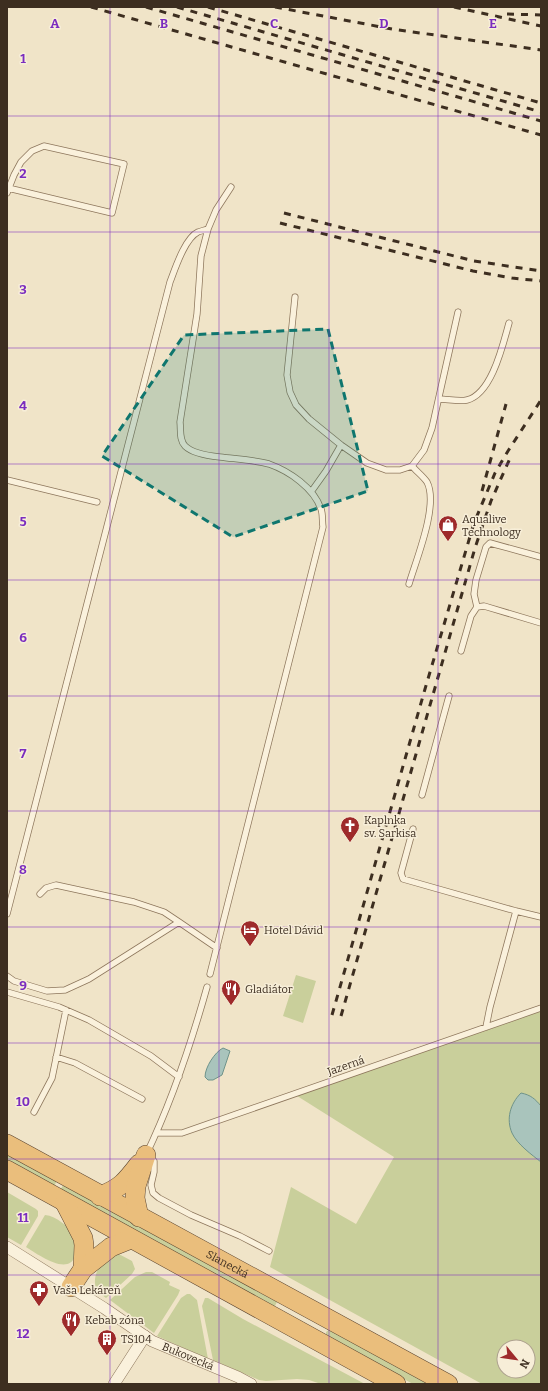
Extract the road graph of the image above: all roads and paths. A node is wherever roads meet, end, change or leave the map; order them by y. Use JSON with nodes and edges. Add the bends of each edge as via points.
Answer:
{"nodes":[{"id":1,"x":231,"y":187,"type":"dead end"},
{"id":2,"x":8,"y":191,"type":"edge"},
{"id":3,"x":208,"y":229,"type":"junction"},
{"id":4,"x":295,"y":297,"type":"dead end"},
{"id":5,"x":458,"y":312,"type":"dead end"},
{"id":6,"x":509,"y":323,"type":"dead end"},
{"id":7,"x":438,"y":399,"type":"junction"},
{"id":8,"x":341,"y":445,"type":"junction"},
{"id":9,"x":412,"y":466,"type":"junction"},
{"id":10,"x":7,"y":480,"type":"edge"},
{"id":11,"x":311,"y":492,"type":"junction"},
{"id":12,"x":96,"y":502,"type":"dead end"},
{"id":13,"x":541,"y":557,"type":"edge"},
{"id":14,"x":409,"y":584,"type":"dead end"},
{"id":15,"x":477,"y":607,"type":"junction"},
{"id":16,"x":541,"y":623,"type":"edge"},
{"id":17,"x":461,"y":650,"type":"dead end"},
{"id":18,"x":449,"y":696,"type":"dead end"},
{"id":19,"x":422,"y":795,"type":"dead end"},
{"id":20,"x":413,"y":829,"type":"dead end"},
{"id":21,"x":40,"y":894,"type":"dead end"},
{"id":22,"x":516,"y":911,"type":"junction"},
{"id":23,"x":7,"y":914,"type":"edge"},
{"id":24,"x":541,"y":917,"type":"edge"},
{"id":25,"x":179,"y":922,"type":"junction"},
{"id":26,"x":216,"y":948,"type":"junction"},
{"id":27,"x":210,"y":974,"type":"dead end"},
{"id":28,"x":7,"y":976,"type":"edge"},
{"id":29,"x":207,"y":987,"type":"dead end"},
{"id":30,"x":7,"y":992,"type":"edge"},
{"id":31,"x":541,"y":1008,"type":"edge"},
{"id":32,"x":66,"y":1010,"type":"junction"},
{"id":33,"x":486,"y":1027,"type":"junction"},
{"id":34,"x":56,"y":1057,"type":"junction"},
{"id":35,"x":179,"y":1077,"type":"junction"},
{"id":36,"x":142,"y":1099,"type":"dead end"},
{"id":37,"x":34,"y":1112,"type":"dead end"},
{"id":38,"x":157,"y":1133,"type":"junction"},
{"id":39,"x":7,"y":1144,"type":"edge"},
{"id":40,"x":146,"y":1155,"type":"junction"},
{"id":41,"x":7,"y":1170,"type":"edge"},
{"id":42,"x":100,"y":1196,"type":"junction"},
{"id":43,"x":65,"y":1203,"type":"junction"},
{"id":44,"x":140,"y":1217,"type":"junction"},
{"id":45,"x":131,"y":1239,"type":"junction"},
{"id":46,"x":8,"y":1248,"type":"edge"},
{"id":47,"x":269,"y":1251,"type":"dead end"},
{"id":48,"x":83,"y":1269,"type":"junction"},
{"id":49,"x":71,"y":1287,"type":"junction"},
{"id":50,"x":145,"y":1336,"type":"junction"},
{"id":51,"x":114,"y":1384,"type":"edge"},
{"id":52,"x":252,"y":1384,"type":"edge"},
{"id":53,"x":396,"y":1384,"type":"edge"},
{"id":54,"x":448,"y":1384,"type":"edge"}],
"edges":[{"from":1,"to":3,"type":"lane","via":[[216,210]]},
{"from":2,"to":2,"type":"lane","via":[[21,162],[32,151],[44,146],[124,164],[112,213]]},
{"from":3,"to":11,"type":"lane","via":[[201,256],[197,314],[180,422],[181,437],[185,446],[210,456],[268,464],[301,482]]},
{"from":3,"to":23,"type":"lane","via":[[198,232],[187,243],[170,282]]},
{"from":4,"to":8,"type":"lane","via":[[287,375],[290,392],[296,405],[309,419]]},
{"from":5,"to":7,"type":"lane"},
{"from":6,"to":7,"type":"lane","via":[[492,374],[479,392],[467,400]]},
{"from":7,"to":9,"type":"lane","via":[[424,450]]},
{"from":8,"to":9,"type":"lane","via":[[367,463],[386,470],[400,470]]},
{"from":8,"to":11,"type":"lane"},
{"from":9,"to":14,"type":"lane","via":[[426,482],[431,496],[429,518]]},
{"from":10,"to":12,"type":"lane"},
{"from":11,"to":26,"type":"lane","via":[[321,510],[323,527]]},
{"from":13,"to":15,"type":"lane","via":[[490,543],[486,547],[476,580],[474,594]]},
{"from":15,"to":16,"type":"lane","via":[[484,606]]},
{"from":15,"to":17,"type":"lane","via":[[471,616]]},
{"from":18,"to":19,"type":"lane"},
{"from":20,"to":22,"type":"lane","via":[[401,873],[403,879]]},
{"from":21,"to":25,"type":"lane","via":[[46,888],[56,885],[134,902],[164,912]]},
{"from":22,"to":24,"type":"lane"},
{"from":22,"to":33,"type":"lane"},
{"from":25,"to":26,"type":"lane"},
{"from":25,"to":28,"type":"lane","via":[[89,979],[65,990],[47,991],[14,981]]},
{"from":26,"to":27,"type":"lane"},
{"from":29,"to":35,"type":"lane"},
{"from":30,"to":32,"type":"lane"},
{"from":31,"to":33,"type":"lane","name":"Jazerná"},
{"from":32,"to":34,"type":"lane"},
{"from":32,"to":35,"type":"lane","via":[[151,1056]]},
{"from":33,"to":38,"type":"lane","name":"Jazerná","via":[[182,1134]]},
{"from":34,"to":36,"type":"lane","via":[[75,1063]]},
{"from":34,"to":37,"type":"lane","via":[[52,1078]]},
{"from":35,"to":38,"type":"lane"},
{"from":38,"to":40,"type":"lane"},
{"from":39,"to":42,"type":"highway","name":"Slanecká"},
{"from":40,"to":42,"type":"highway","via":[[125,1182],[114,1191]]},
{"from":40,"to":44,"type":"highway","via":[[136,1186],[135,1198]]},
{"from":40,"to":47,"type":"lane","via":[[154,1161],[151,1185],[153,1193],[159,1198]]},
{"from":41,"to":43,"type":"highway"},
{"from":42,"to":44,"type":"highway","name":"Slanecká"},
{"from":43,"to":45,"type":"highway"},
{"from":43,"to":48,"type":"highway","via":[[83,1238]]},
{"from":44,"to":54,"type":"highway","name":"Slanecká"},
{"from":45,"to":48,"type":"highway","via":[[111,1247]]},
{"from":45,"to":53,"type":"highway"},
{"from":46,"to":49,"type":"street","name":"Bukovecká"},
{"from":48,"to":49,"type":"highway"},
{"from":49,"to":50,"type":"street","name":"Bukovecká"},
{"from":50,"to":51,"type":"street"},
{"from":50,"to":52,"type":"street","name":"Bukovecká","via":[[164,1347]]}]}
